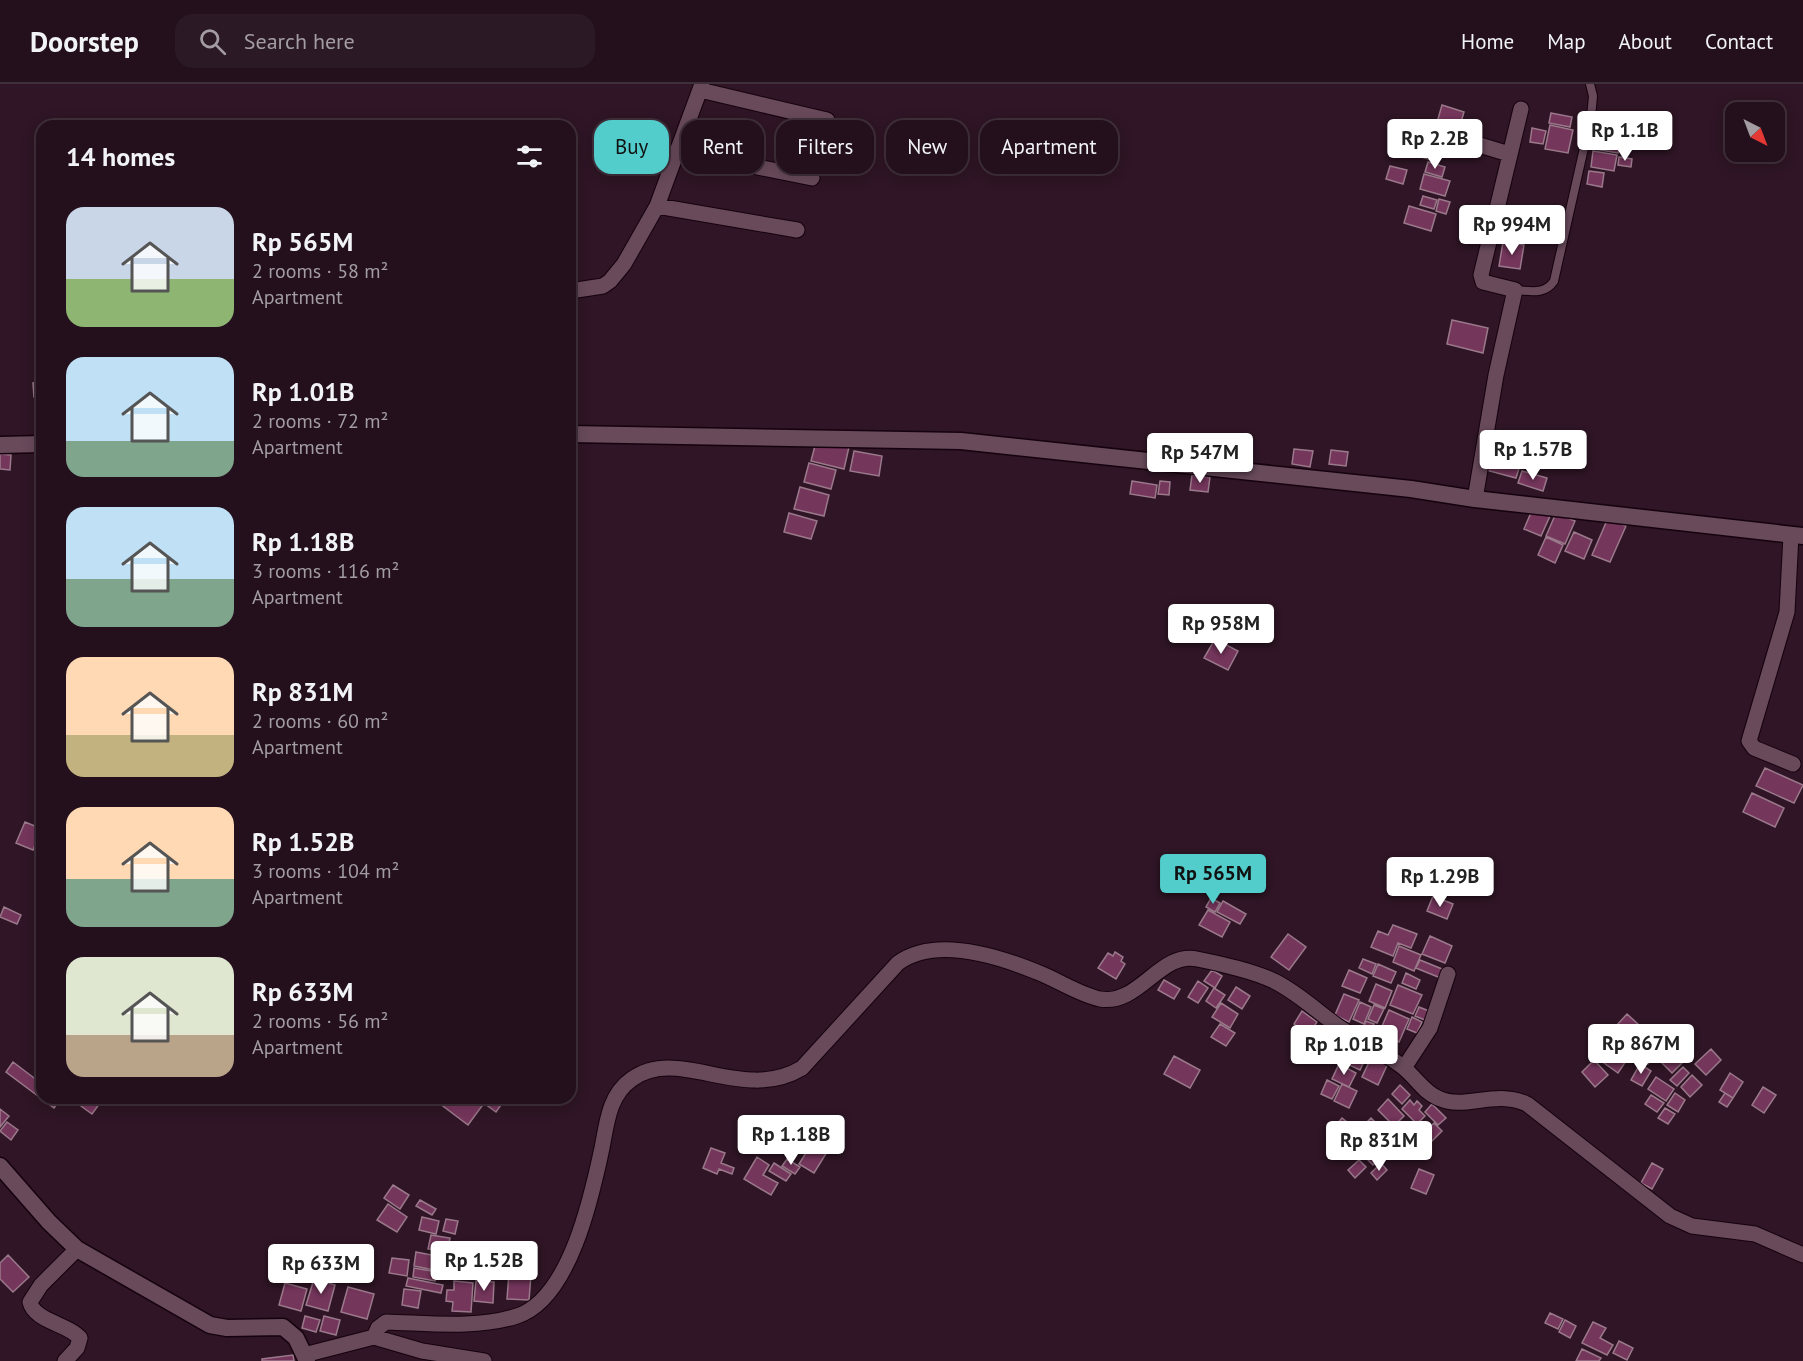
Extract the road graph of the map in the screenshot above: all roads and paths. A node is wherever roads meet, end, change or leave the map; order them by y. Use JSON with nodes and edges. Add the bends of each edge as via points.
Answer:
{"nodes":[{"id":1,"x":1590,"y":84,"type":"edge"},
{"id":2,"x":701,"y":87,"type":"edge"},
{"id":3,"x":1521,"y":109,"type":"dead end"},
{"id":4,"x":827,"y":120,"type":"dead end"},
{"id":5,"x":1460,"y":139,"type":"dead end"},
{"id":6,"x":679,"y":151,"type":"junction"},
{"id":7,"x":1509,"y":154,"type":"junction"},
{"id":8,"x":812,"y":178,"type":"dead end"},
{"id":9,"x":657,"y":206,"type":"junction"},
{"id":10,"x":797,"y":230,"type":"dead end"},
{"id":11,"x":576,"y":290,"type":"edge"},
{"id":12,"x":1515,"y":290,"type":"junction"},
{"id":13,"x":576,"y":434,"type":"edge"},
{"id":14,"x":36,"y":444,"type":"edge"},
{"id":15,"x":0,"y":445,"type":"edge"},
{"id":16,"x":1475,"y":499,"type":"junction"},
{"id":17,"x":1797,"y":535,"type":"edge"},
{"id":18,"x":1793,"y":764,"type":"dead end"},
{"id":19,"x":1448,"y":974,"type":"dead end"},
{"id":20,"x":1404,"y":1068,"type":"junction"},
{"id":21,"x":0,"y":1166,"type":"edge"},
{"id":22,"x":77,"y":1249,"type":"junction"},
{"id":23,"x":1803,"y":1255,"type":"edge"},
{"id":24,"x":374,"y":1337,"type":"junction"},
{"id":25,"x":306,"y":1358,"type":"edge"},
{"id":26,"x":65,"y":1361,"type":"edge"},
{"id":27,"x":484,"y":1361,"type":"edge"}],
"edges":[{"from":1,"to":12,"type":"lane","via":[[1591,117],[1554,281],[1550,288],[1540,291]]},
{"from":2,"to":4,"type":"street"},
{"from":2,"to":6,"type":"street"},
{"from":3,"to":7,"type":"street"},
{"from":5,"to":7,"type":"street"},
{"from":6,"to":8,"type":"street"},
{"from":6,"to":9,"type":"street"},
{"from":7,"to":12,"type":"street","via":[[1480,278]]},
{"from":9,"to":10,"type":"street"},
{"from":9,"to":11,"type":"street","via":[[610,281],[594,289]]},
{"from":12,"to":16,"type":"street"},
{"from":13,"to":16,"type":"street","via":[[961,441]]},
{"from":14,"to":15,"type":"street"},
{"from":16,"to":17,"type":"street"},
{"from":17,"to":18,"type":"street","via":[[1786,612],[1749,741],[1756,749]]},
{"from":19,"to":20,"type":"street","via":[[1430,1028]]},
{"from":20,"to":23,"type":"street","via":[[1426,1091],[1442,1100],[1508,1097],[1527,1104],[1678,1221],[1755,1234]]},
{"from":20,"to":24,"type":"street","via":[[1277,982],[1196,958],[1175,962],[1125,996],[1103,999],[1035,971],[971,953],[920,951],[898,963],[802,1068],[790,1075],[775,1080],[732,1080],[677,1067],[654,1069],[624,1085],[610,1108],[596,1180],[573,1251],[549,1292],[530,1309],[493,1321],[386,1322]]},
{"from":21,"to":22,"type":"street"},
{"from":22,"to":25,"type":"street","via":[[210,1324],[227,1328],[283,1327],[296,1338]]},
{"from":22,"to":26,"type":"street","via":[[41,1285],[30,1302],[34,1311],[80,1338]]},
{"from":24,"to":25,"type":"street"},
{"from":24,"to":27,"type":"street","via":[[422,1351]]}]}
